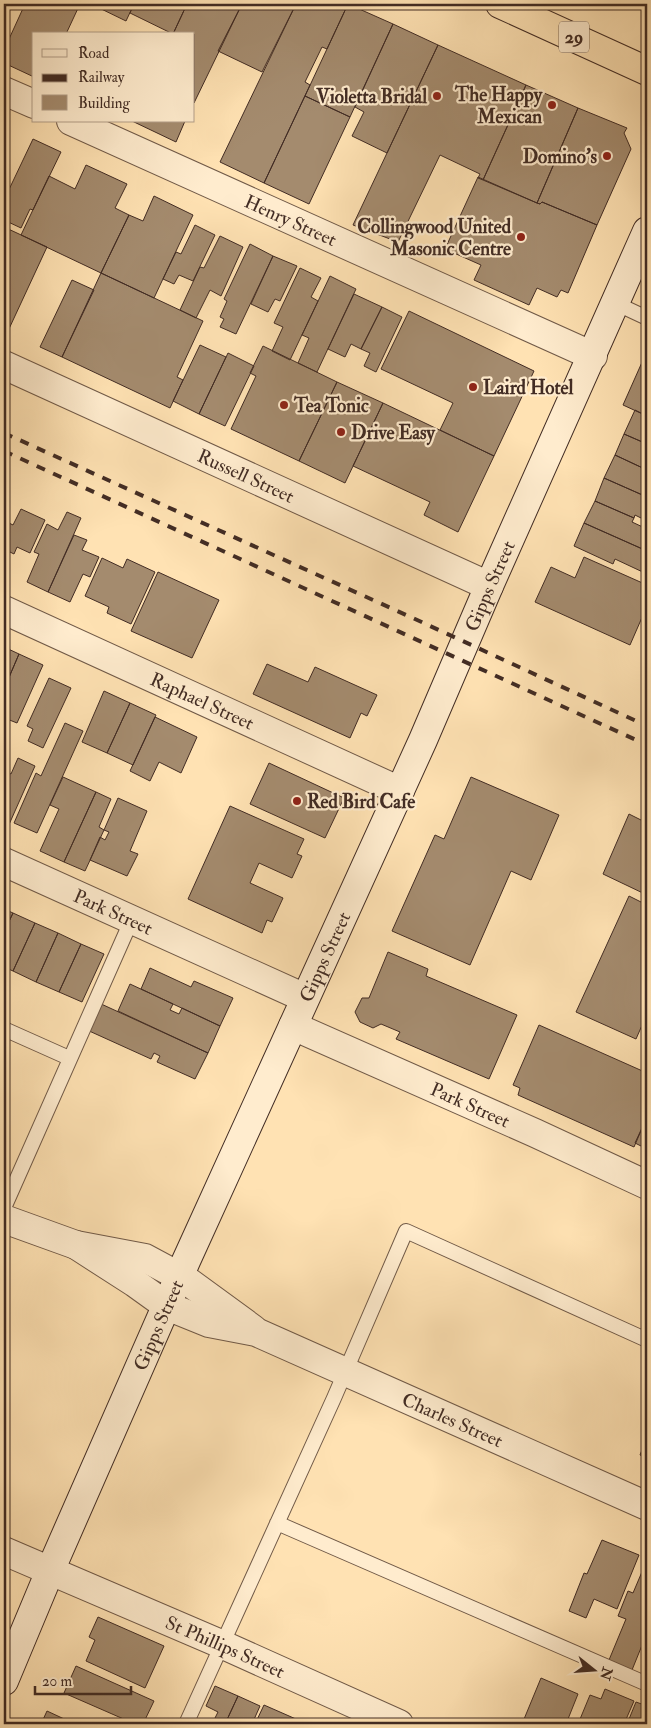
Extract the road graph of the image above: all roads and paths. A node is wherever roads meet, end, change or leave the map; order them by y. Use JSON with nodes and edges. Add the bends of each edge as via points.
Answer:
{"nodes":[{"id":1,"x":500,"y":4,"type":"edge"},
{"id":2,"x":647,"y":71,"type":"edge"},
{"id":3,"x":4,"y":91,"type":"edge"},
{"id":4,"x":32,"y":103,"type":"edge"},
{"id":5,"x":73,"y":122,"type":"edge"},
{"id":6,"x":647,"y":231,"type":"edge"},
{"id":7,"x":615,"y":303,"type":"junction"},
{"id":8,"x":647,"y":318,"type":"edge"},
{"id":9,"x":593,"y":356,"type":"junction"},
{"id":10,"x":4,"y":366,"type":"edge"},
{"id":11,"x":489,"y":586,"type":"junction"},
{"id":12,"x":4,"y":610,"type":"edge"},
{"id":13,"x":400,"y":792,"type":"junction"},
{"id":14,"x":4,"y":862,"type":"edge"},
{"id":15,"x":132,"y":919,"type":"junction"},
{"id":16,"x":305,"y":998,"type":"junction"},
{"id":17,"x":292,"y":1026,"type":"junction"},
{"id":18,"x":4,"y":1029,"type":"edge"},
{"id":19,"x":69,"y":1058,"type":"junction"},
{"id":20,"x":647,"y":1185,"type":"edge"},
{"id":21,"x":4,"y":1208,"type":"edge"},
{"id":22,"x":4,"y":1219,"type":"edge"},
{"id":23,"x":76,"y":1245,"type":"junction"},
{"id":24,"x":180,"y":1276,"type":"junction"},
{"id":25,"x":167,"y":1306,"type":"junction"},
{"id":26,"x":256,"y":1332,"type":"junction"},
{"id":27,"x":647,"y":1340,"type":"edge"},
{"id":28,"x":345,"y":1370,"type":"junction"},
{"id":29,"x":647,"y":1506,"type":"edge"},
{"id":30,"x":277,"y":1524,"type":"junction"},
{"id":31,"x":4,"y":1551,"type":"edge"},
{"id":32,"x":50,"y":1571,"type":"junction"},
{"id":33,"x":221,"y":1644,"type":"junction"},
{"id":34,"x":4,"y":1681,"type":"edge"},
{"id":35,"x":647,"y":1684,"type":"edge"},
{"id":36,"x":186,"y":1724,"type":"edge"},
{"id":37,"x":399,"y":1724,"type":"edge"}],
"edges":[{"from":1,"to":2,"type":"highway","number":"29"},
{"from":3,"to":4,"type":"street"},
{"from":5,"to":9,"type":"street","name":"Henry Street"},
{"from":6,"to":7,"type":"street","name":"Gipps Street"},
{"from":7,"to":8,"type":"lane"},
{"from":7,"to":9,"type":"street","name":"Gipps Street"},
{"from":9,"to":11,"type":"street","name":"Gipps Street"},
{"from":10,"to":11,"type":"street","name":"Russell Street"},
{"from":11,"to":13,"type":"street","name":"Gipps Street"},
{"from":12,"to":13,"type":"street","name":"Raphael Street"},
{"from":13,"to":16,"type":"street","name":"Gipps Street"},
{"from":14,"to":15,"type":"street","name":"Park Street"},
{"from":15,"to":16,"type":"street","name":"Park Street"},
{"from":15,"to":19,"type":"lane"},
{"from":16,"to":17,"type":"street","name":"Gipps Street"},
{"from":17,"to":20,"type":"street","name":"Park Street"},
{"from":17,"to":24,"type":"street","name":"Gipps Street"},
{"from":18,"to":19,"type":"lane"},
{"from":19,"to":21,"type":"lane"},
{"from":22,"to":23,"type":"street","name":"Charles Street"},
{"from":23,"to":24,"type":"street","name":"Charles Street","via":[[145,1258]]},
{"from":23,"to":25,"type":"street","name":"Charles Street"},
{"from":24,"to":25,"type":"street","name":"Gipps Street"},
{"from":24,"to":26,"type":"street","name":"Charles Street"},
{"from":25,"to":26,"type":"street","name":"Charles Street","via":[[209,1323]]},
{"from":25,"to":32,"type":"street","name":"Gipps Street"},
{"from":26,"to":28,"type":"street","name":"Charles Street"},
{"from":27,"to":28,"type":"lane","via":[[406,1230]]},
{"from":28,"to":29,"type":"street","name":"Charles Street"},
{"from":28,"to":30,"type":"lane"},
{"from":30,"to":33,"type":"lane"},
{"from":30,"to":35,"type":"lane"},
{"from":31,"to":32,"type":"street","name":"St Phillips Street"},
{"from":32,"to":33,"type":"street","name":"St Phillips Street"},
{"from":32,"to":34,"type":"street","name":"Gipps Street"},
{"from":33,"to":36,"type":"lane"},
{"from":33,"to":37,"type":"street","name":"St Phillips Street"}]}
